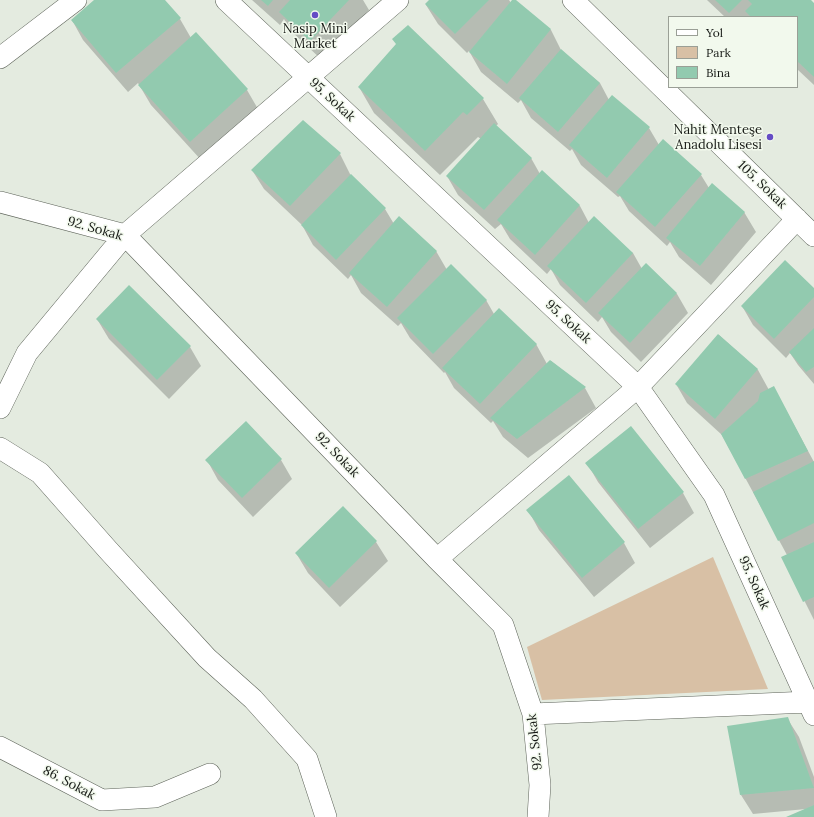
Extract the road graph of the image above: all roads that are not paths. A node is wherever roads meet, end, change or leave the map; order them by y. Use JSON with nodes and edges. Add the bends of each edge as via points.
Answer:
{"nodes":[{"id":1,"x":76,"y":0,"type":"edge"},
{"id":2,"x":226,"y":0,"type":"edge"},
{"id":3,"x":398,"y":0,"type":"edge"},
{"id":4,"x":573,"y":0,"type":"edge"},
{"id":5,"x":0,"y":58,"type":"edge"},
{"id":6,"x":309,"y":78,"type":"junction"},
{"id":7,"x":0,"y":202,"type":"edge"},
{"id":8,"x":797,"y":219,"type":"junction"},
{"id":9,"x":125,"y":235,"type":"junction"},
{"id":10,"x":814,"y":236,"type":"edge"},
{"id":11,"x":638,"y":387,"type":"junction"},
{"id":12,"x":0,"y":408,"type":"edge"},
{"id":13,"x":0,"y":448,"type":"edge"},
{"id":14,"x":437,"y":559,"type":"junction"},
{"id":15,"x":811,"y":709,"type":"edge"},
{"id":16,"x":533,"y":714,"type":"junction"},
{"id":17,"x":0,"y":748,"type":"edge"},
{"id":18,"x":210,"y":774,"type":"dead end"},
{"id":19,"x":326,"y":817,"type":"edge"},
{"id":20,"x":538,"y":817,"type":"edge"}],
"edges":[{"from":1,"to":5,"type":"street"},
{"from":2,"to":6,"type":"street","name":"95. Sokak"},
{"from":3,"to":6,"type":"street"},
{"from":4,"to":8,"type":"street","name":"105. Sokak"},
{"from":6,"to":9,"type":"street"},
{"from":6,"to":11,"type":"street","name":"95. Sokak"},
{"from":7,"to":9,"type":"street","name":"92. Sokak"},
{"from":8,"to":10,"type":"street","name":"105. Sokak"},
{"from":8,"to":11,"type":"street"},
{"from":9,"to":12,"type":"street","via":[[27,352]]},
{"from":9,"to":14,"type":"street","name":"92. Sokak"},
{"from":11,"to":14,"type":"street"},
{"from":11,"to":15,"type":"street","name":"95. Sokak","via":[[714,495]]},
{"from":13,"to":19,"type":"street","via":[[40,473],[207,658],[253,699],[307,759]]},
{"from":14,"to":16,"type":"street","name":"92. Sokak","via":[[503,625]]},
{"from":15,"to":16,"type":"street"},
{"from":16,"to":20,"type":"street","name":"92. Sokak","via":[[540,785]]},
{"from":17,"to":18,"type":"street","name":"86. Sokak","via":[[102,800],[155,797]]}]}
